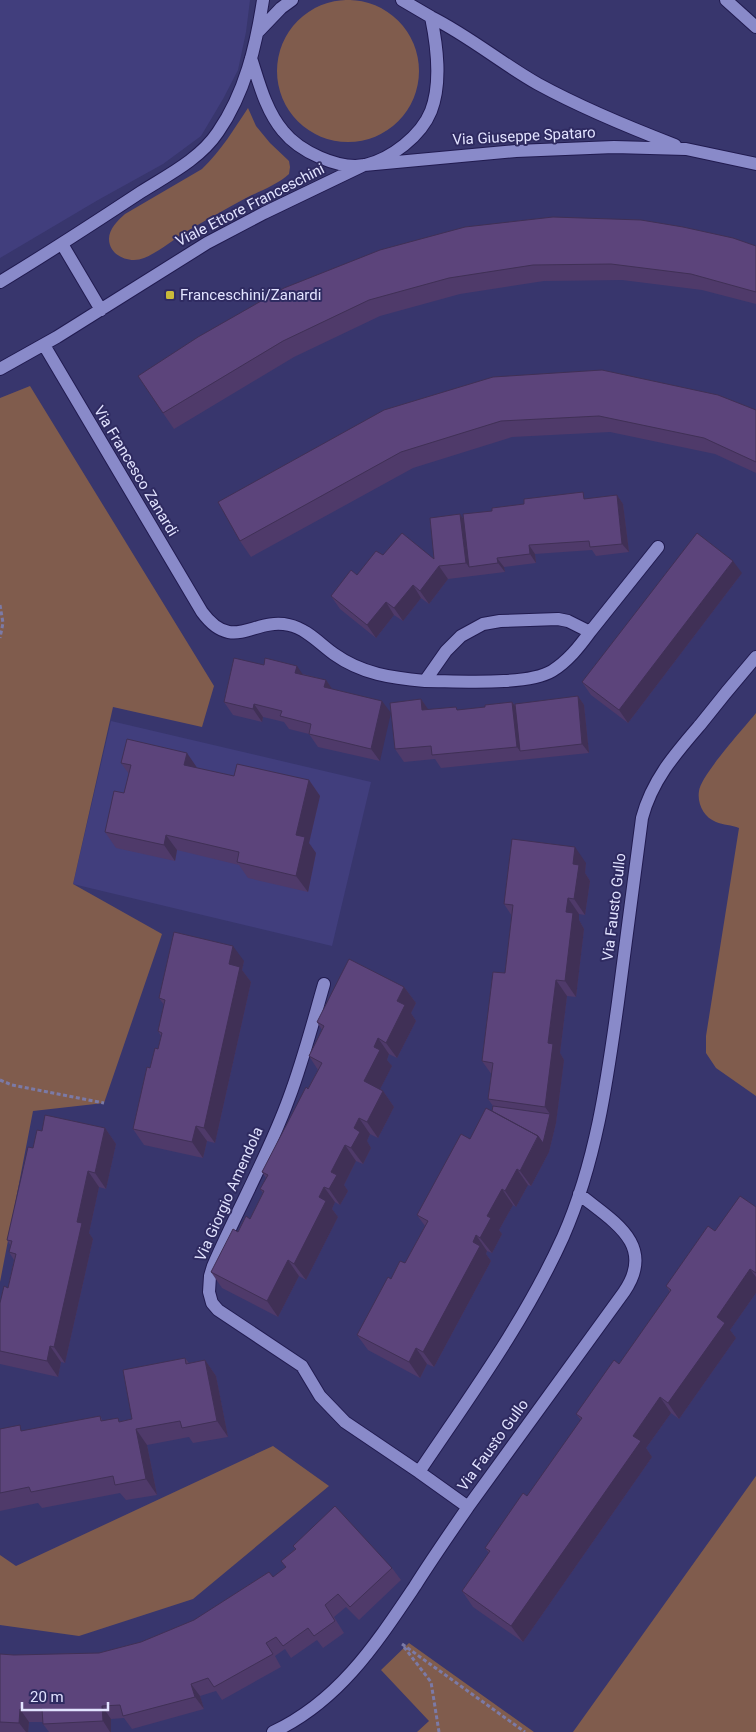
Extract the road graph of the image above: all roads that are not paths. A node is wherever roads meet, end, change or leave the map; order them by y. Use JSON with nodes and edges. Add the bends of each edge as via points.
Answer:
{"nodes":[{"id":1,"x":263,"y":0,"type":"edge"},
{"id":2,"x":292,"y":0,"type":"edge"},
{"id":3,"x":402,"y":0,"type":"edge"},
{"id":4,"x":726,"y":0,"type":"edge"},
{"id":5,"x":425,"y":10,"type":"edge"},
{"id":6,"x":756,"y":27,"type":"edge"},
{"id":7,"x":257,"y":33,"type":"junction"},
{"id":8,"x":251,"y":58,"type":"junction"},
{"id":9,"x":686,"y":149,"type":"junction"},
{"id":10,"x":756,"y":164,"type":"edge"},
{"id":11,"x":364,"y":165,"type":"junction"},
{"id":12,"x":62,"y":244,"type":"junction"},
{"id":13,"x":0,"y":282,"type":"edge"},
{"id":14,"x":102,"y":310,"type":"junction"},
{"id":15,"x":44,"y":345,"type":"junction"},
{"id":16,"x":0,"y":369,"type":"edge"},
{"id":17,"x":658,"y":546,"type":"dead end"},
{"id":18,"x":590,"y":632,"type":"junction"},
{"id":19,"x":756,"y":657,"type":"edge"},
{"id":20,"x":425,"y":681,"type":"junction"},
{"id":21,"x":324,"y":984,"type":"dead end"},
{"id":22,"x":578,"y":1194,"type":"junction"},
{"id":23,"x":419,"y":1472,"type":"junction"},
{"id":24,"x":468,"y":1507,"type":"junction"},
{"id":25,"x":274,"y":1732,"type":"edge"}],
"edges":[{"from":1,"to":7,"type":"street"},
{"from":2,"to":7,"type":"street"},
{"from":3,"to":5,"type":"street","name":"Via Giuseppe Spataro"},
{"from":4,"to":6,"type":"street"},
{"from":5,"to":9,"type":"street","name":"Via Giuseppe Spataro","via":[[563,97]]},
{"from":5,"to":11,"type":"street","name":"Viale Ettore Franceschini","via":[[435,38],[437,65],[431,111],[423,126],[402,146]]},
{"from":7,"to":8,"type":"street"},
{"from":8,"to":11,"type":"street","via":[[264,99],[288,138],[324,159]]},
{"from":8,"to":12,"type":"street","via":[[229,113],[218,133],[200,151]]},
{"from":9,"to":10,"type":"street","name":"Via Giuseppe Spataro"},
{"from":9,"to":11,"type":"street","name":"Via Giuseppe Spataro","via":[[580,148]]},
{"from":11,"to":14,"type":"street","name":"Viale Ettore Franceschini","via":[[214,239]]},
{"from":12,"to":13,"type":"street"},
{"from":12,"to":14,"type":"street"},
{"from":14,"to":15,"type":"street","name":"Viale Ettore Franceschini"},
{"from":15,"to":16,"type":"street","name":"Viale Ettore Franceschini"},
{"from":15,"to":20,"type":"street","name":"Via Francesco Zanardi","via":[[202,612],[215,627],[237,633],[279,624],[296,627],[362,670],[392,678]]},
{"from":17,"to":18,"type":"street","name":"Via Francesco Zanardi"},
{"from":18,"to":20,"type":"street","name":"Via Francesco Zanardi","via":[[562,663],[538,676],[512,680]]},
{"from":18,"to":20,"type":"street","via":[[558,619],[491,622],[461,636]]},
{"from":19,"to":22,"type":"street","name":"Via Fausto Gullo","via":[[664,767],[645,804],[606,1088]]},
{"from":21,"to":23,"type":"street","name":"Via Giorgio Amendola","via":[[289,1099],[212,1266],[210,1298],[226,1316],[302,1366],[320,1396],[345,1422]]},
{"from":22,"to":23,"type":"street","name":"Via Fausto Gullo","via":[[563,1236],[504,1345]]},
{"from":22,"to":24,"type":"street","name":"Via Fausto Gullo","via":[[615,1224],[632,1243],[635,1273]]},
{"from":23,"to":24,"type":"street","name":"Via Fausto Gullo"},
{"from":24,"to":25,"type":"street","via":[[359,1665],[328,1698]]}]}
